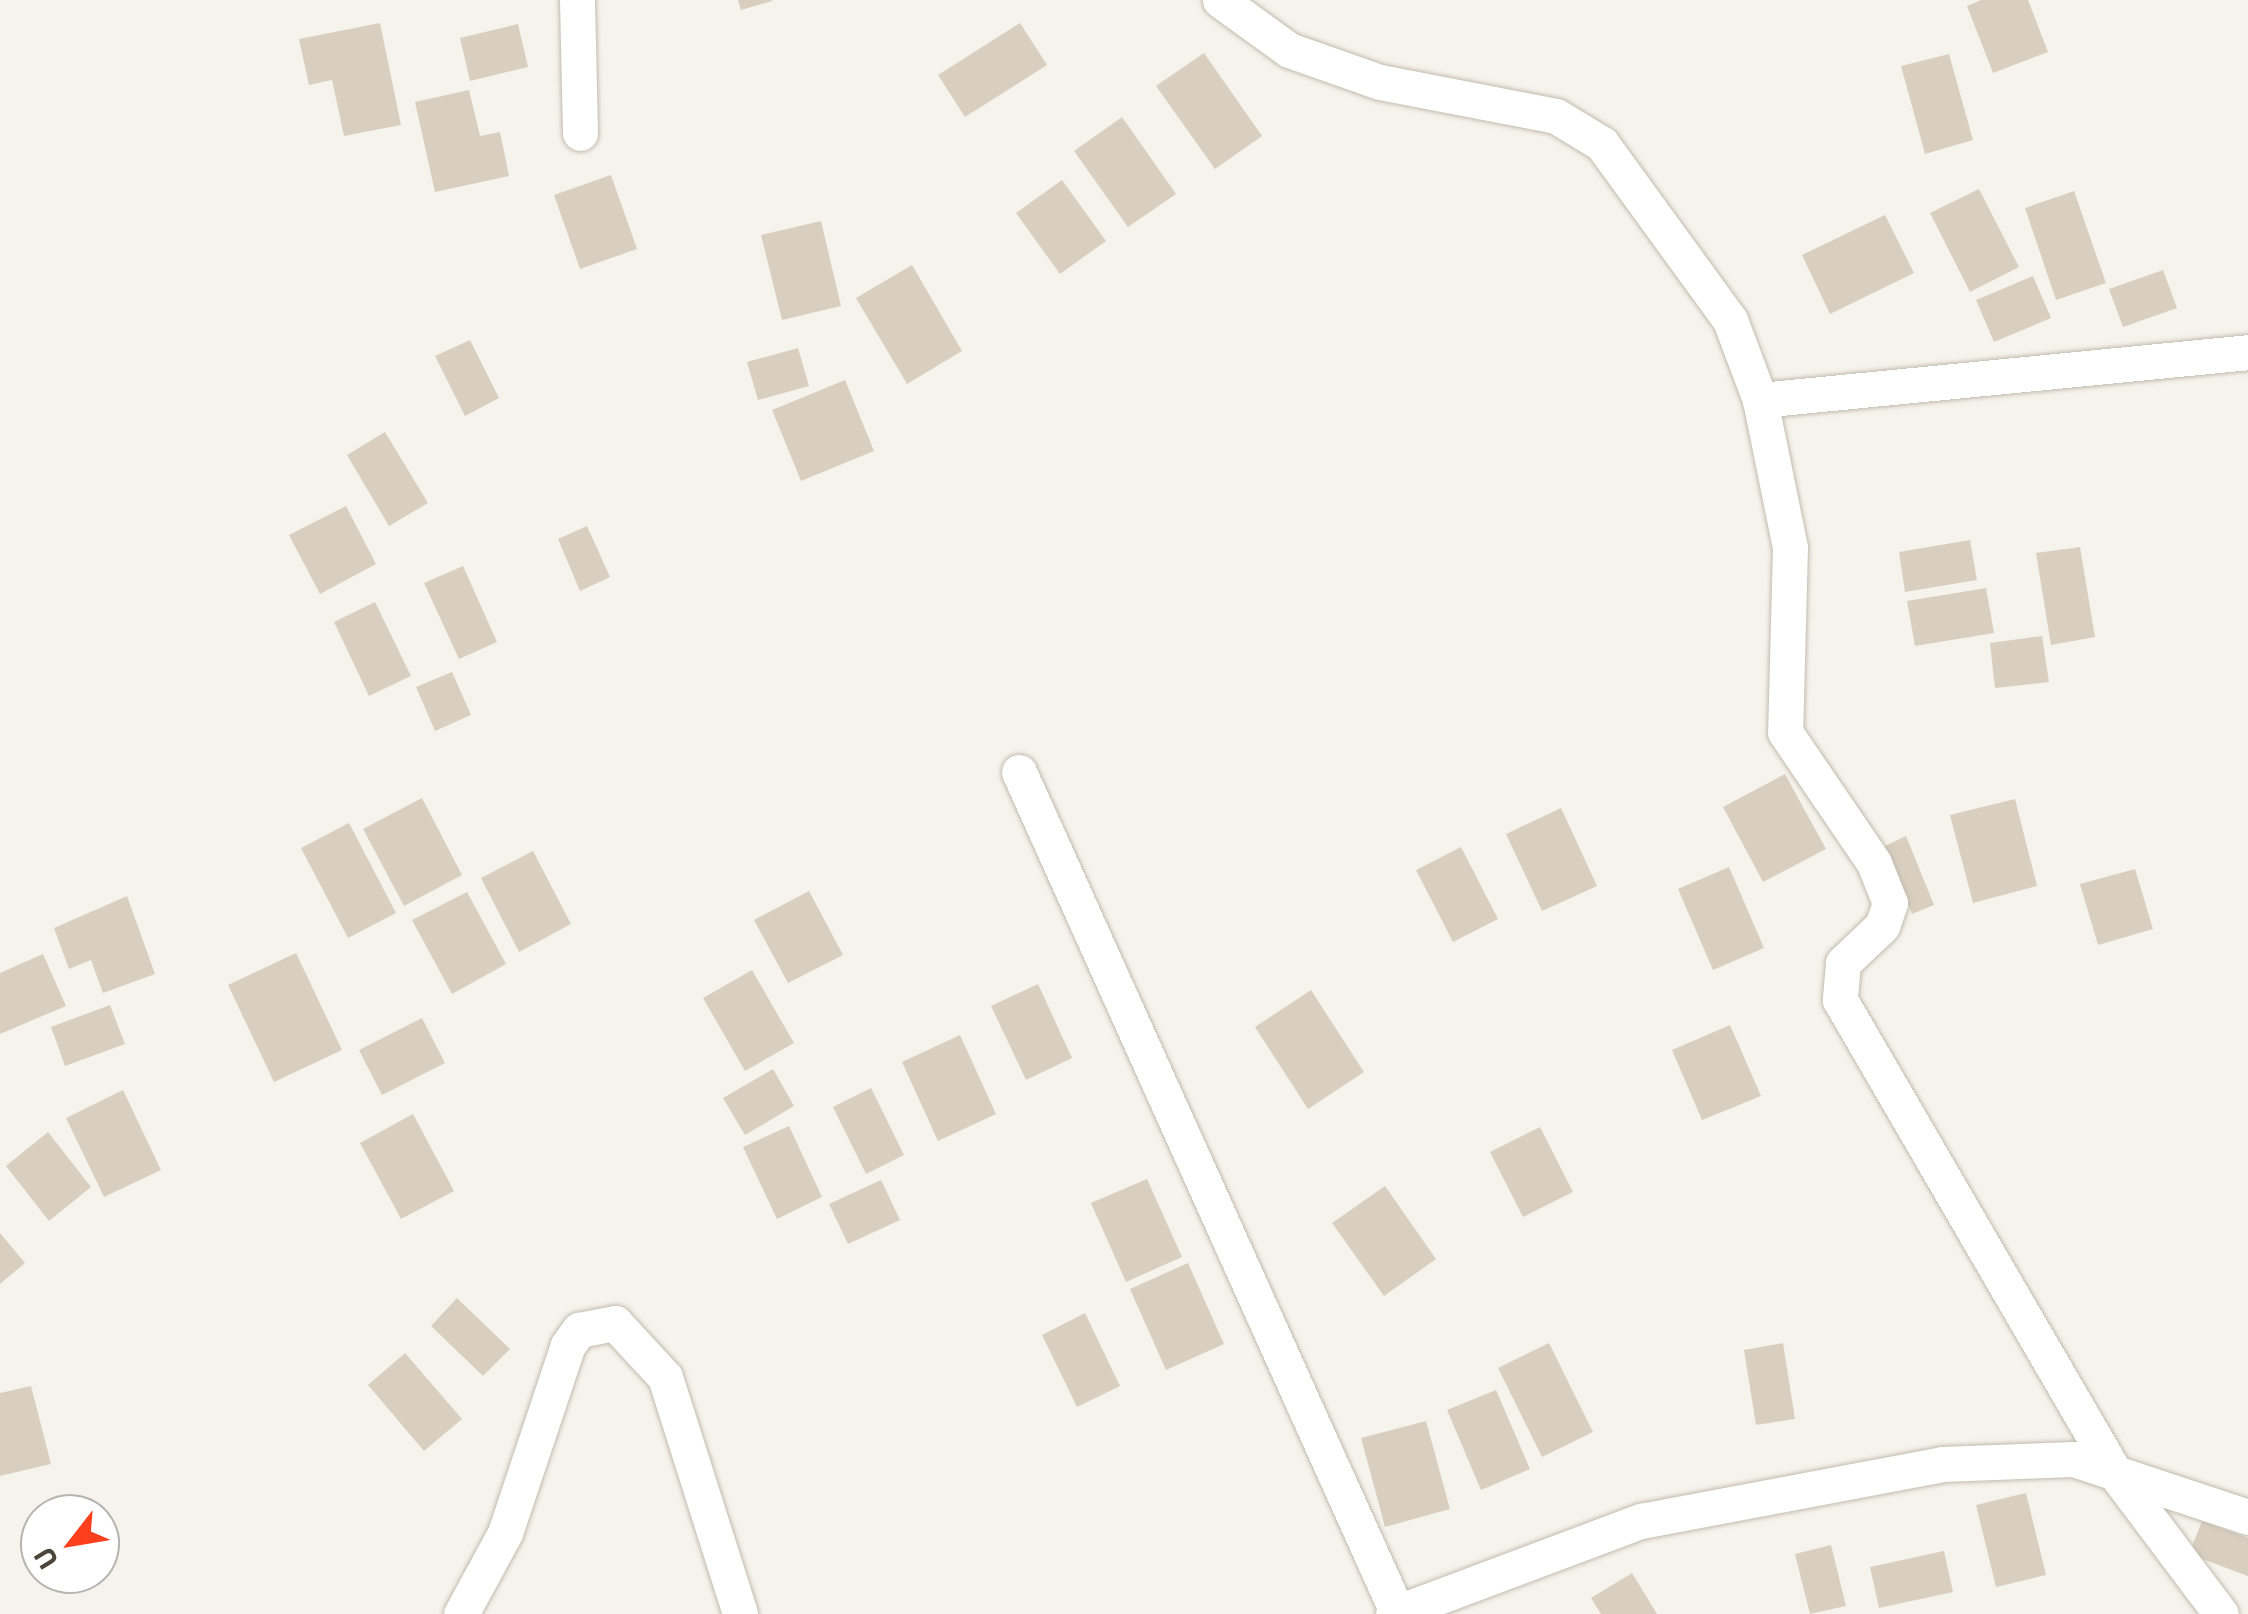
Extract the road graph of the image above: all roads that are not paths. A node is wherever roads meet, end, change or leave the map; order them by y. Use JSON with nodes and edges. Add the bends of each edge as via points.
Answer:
{"nodes":[{"id":1,"x":577,"y":0,"type":"edge"},
{"id":2,"x":1220,"y":0,"type":"edge"},
{"id":3,"x":580,"y":133,"type":"dead end"},
{"id":4,"x":2248,"y":352,"type":"edge"},
{"id":5,"x":1760,"y":400,"type":"junction"},
{"id":6,"x":1019,"y":772,"type":"dead end"},
{"id":7,"x":2115,"y":1473,"type":"junction"},
{"id":8,"x":2248,"y":1517,"type":"edge"},
{"id":9,"x":1395,"y":1613,"type":"edge"},
{"id":10,"x":462,"y":1614,"type":"edge"},
{"id":11,"x":740,"y":1614,"type":"edge"},
{"id":12,"x":2221,"y":1614,"type":"edge"}],
"edges":[{"from":1,"to":3,"type":"street"},
{"from":2,"to":5,"type":"street","via":[[1289,50],[1380,82],[1556,116],[1602,144],[1730,320]]},
{"from":4,"to":5,"type":"street"},
{"from":5,"to":7,"type":"street","via":[[1790,547],[1785,732],[1874,863],[1890,903],[1882,926],[1843,964],[1840,1000]]},
{"from":6,"to":9,"type":"street"},
{"from":7,"to":8,"type":"street"},
{"from":7,"to":9,"type":"street","via":[[2019,1456],[1642,1520]]},
{"from":7,"to":12,"type":"street"},
{"from":10,"to":11,"type":"street","via":[[505,1533],[568,1345],[579,1330],[614,1323],[664,1378]]}]}
